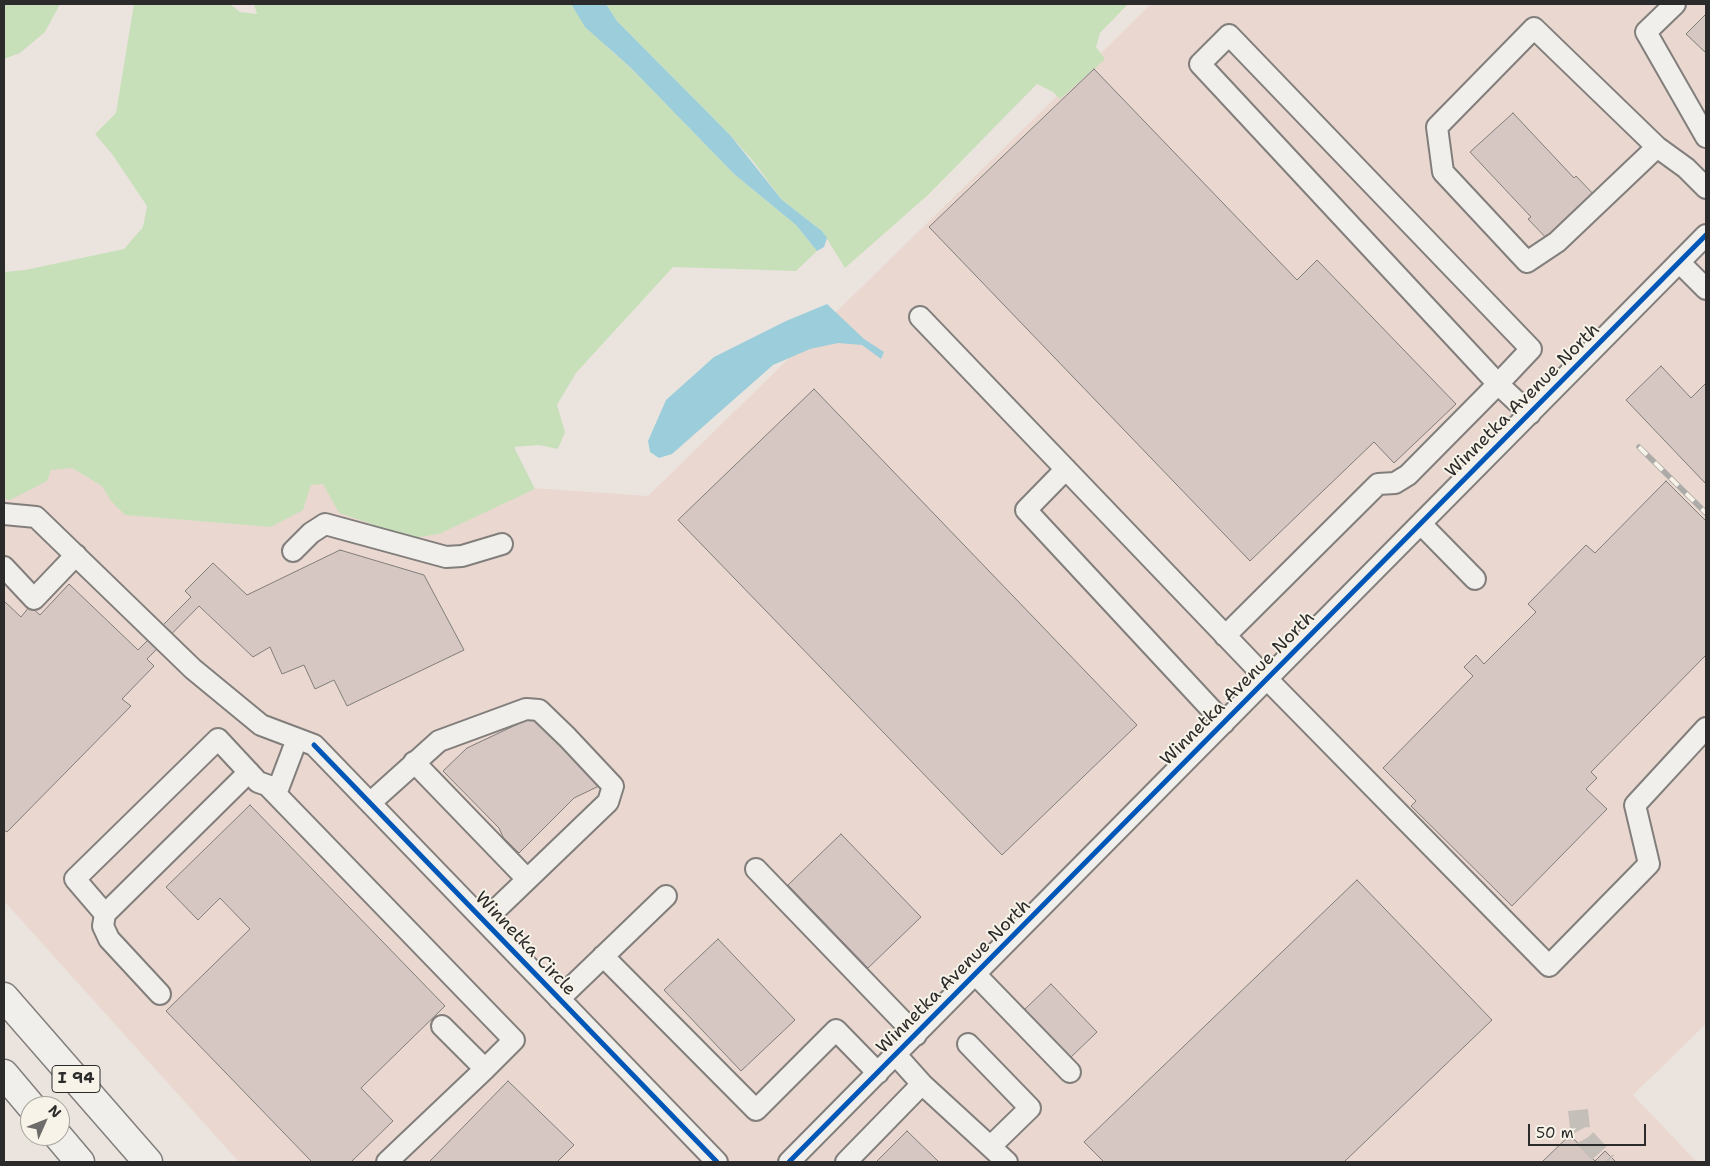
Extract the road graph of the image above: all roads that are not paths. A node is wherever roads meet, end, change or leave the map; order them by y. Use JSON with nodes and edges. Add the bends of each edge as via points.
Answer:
{"nodes":[{"id":1,"x":1675,"y":4,"type":"edge"},
{"id":2,"x":1706,"y":137,"type":"edge"},
{"id":3,"x":1656,"y":147,"type":"junction"},
{"id":4,"x":1706,"y":188,"type":"edge"},
{"id":5,"x":1706,"y":235,"type":"edge"},
{"id":6,"x":1679,"y":262,"type":"junction"},
{"id":7,"x":1706,"y":289,"type":"edge"},
{"id":8,"x":920,"y":317,"type":"dead end"},
{"id":9,"x":1498,"y":384,"type":"junction"},
{"id":10,"x":1530,"y":414,"type":"junction"},
{"id":11,"x":1066,"y":469,"type":"junction"},
{"id":12,"x":4,"y":514,"type":"edge"},
{"id":13,"x":1421,"y":524,"type":"junction"},
{"id":14,"x":502,"y":544,"type":"dead end"},
{"id":15,"x":293,"y":551,"type":"dead end"},
{"id":16,"x":76,"y":555,"type":"junction"},
{"id":17,"x":4,"y":567,"type":"edge"},
{"id":18,"x":1475,"y":579,"type":"dead end"},
{"id":19,"x":1225,"y":636,"type":"junction"},
{"id":20,"x":1267,"y":680,"type":"junction"},
{"id":21,"x":1224,"y":723,"type":"junction"},
{"id":22,"x":1706,"y":728,"type":"edge"},
{"id":23,"x":306,"y":742,"type":"junction"},
{"id":24,"x":414,"y":762,"type":"junction"},
{"id":25,"x":249,"y":772,"type":"junction"},
{"id":26,"x":268,"y":786,"type":"junction"},
{"id":27,"x":370,"y":803,"type":"junction"},
{"id":28,"x":756,"y":869,"type":"dead end"},
{"id":29,"x":527,"y":879,"type":"junction"},
{"id":30,"x":666,"y":896,"type":"dead end"},
{"id":31,"x":105,"y":914,"type":"junction"},
{"id":32,"x":484,"y":921,"type":"junction"},
{"id":33,"x":603,"y":956,"type":"junction"},
{"id":34,"x":976,"y":975,"type":"junction"},
{"id":35,"x":160,"y":994,"type":"dead end"},
{"id":36,"x":4,"y":997,"type":"edge"},
{"id":37,"x":559,"y":999,"type":"junction"},
{"id":38,"x":442,"y":1026,"type":"dead end"},
{"id":39,"x":916,"y":1035,"type":"junction"},
{"id":40,"x":968,"y":1044,"type":"dead end"},
{"id":41,"x":896,"y":1055,"type":"junction"},
{"id":42,"x":485,"y":1069,"type":"junction"},
{"id":43,"x":1070,"y":1072,"type":"dead end"},
{"id":44,"x":878,"y":1073,"type":"junction"},
{"id":45,"x":4,"y":1074,"type":"edge"},
{"id":46,"x":922,"y":1084,"type":"junction"},
{"id":47,"x":23,"y":1096,"type":"edge"},
{"id":48,"x":66,"y":1146,"type":"edge"},
{"id":49,"x":991,"y":1146,"type":"junction"},
{"id":50,"x":80,"y":1162,"type":"edge"},
{"id":51,"x":148,"y":1162,"type":"edge"},
{"id":52,"x":387,"y":1162,"type":"edge"},
{"id":53,"x":716,"y":1162,"type":"edge"},
{"id":54,"x":789,"y":1162,"type":"edge"},
{"id":55,"x":846,"y":1162,"type":"edge"},
{"id":56,"x":1007,"y":1162,"type":"edge"}],
"edges":[{"from":1,"to":2,"type":"street","via":[[1646,32]]},
{"from":3,"to":3,"type":"street","via":[[1534,28],[1437,127],[1443,172],[1527,262],[1557,242]]},
{"from":3,"to":4,"type":"street","via":[[1686,168]]},
{"from":5,"to":6,"type":"street","name":"Winnetka Avenue North"},
{"from":6,"to":7,"type":"street"},
{"from":6,"to":10,"type":"street","name":"Winnetka Avenue North"},
{"from":8,"to":11,"type":"street"},
{"from":9,"to":9,"type":"street","via":[[1200,64],[1229,35],[1530,349]]},
{"from":9,"to":10,"type":"street"},
{"from":9,"to":19,"type":"street","via":[[1408,475],[1395,483],[1378,484]]},
{"from":10,"to":13,"type":"street","name":"Winnetka Avenue North"},
{"from":11,"to":19,"type":"street"},
{"from":11,"to":21,"type":"street","via":[[1026,510]]},
{"from":12,"to":16,"type":"street","via":[[36,517]]},
{"from":13,"to":18,"type":"street"},
{"from":13,"to":20,"type":"street","name":"Winnetka Avenue North"},
{"from":14,"to":15,"type":"street","via":[[462,556],[446,557],[325,524]]},
{"from":16,"to":17,"type":"street","via":[[34,599]]},
{"from":16,"to":23,"type":"street","via":[[193,669],[261,725]]},
{"from":19,"to":20,"type":"street"},
{"from":20,"to":21,"type":"street","name":"Winnetka Avenue North"},
{"from":20,"to":22,"type":"street","via":[[1549,966],[1649,864],[1635,805]]},
{"from":21,"to":34,"type":"street","name":"Winnetka Avenue North"},
{"from":23,"to":26,"type":"street","via":[[278,790]]},
{"from":23,"to":27,"type":"street","name":"Winnetka Circle"},
{"from":24,"to":27,"type":"street"},
{"from":24,"to":29,"type":"street"},
{"from":24,"to":29,"type":"street","via":[[439,741],[526,708],[540,710],[567,737],[612,786],[608,802]]},
{"from":25,"to":26,"type":"street","via":[[258,782]]},
{"from":25,"to":31,"type":"street"},
{"from":25,"to":31,"type":"street","via":[[218,738],[82,872],[75,879]]},
{"from":26,"to":42,"type":"street","via":[[514,1040]]},
{"from":27,"to":32,"type":"street","name":"Winnetka Circle"},
{"from":28,"to":39,"type":"street"},
{"from":29,"to":32,"type":"street"},
{"from":30,"to":33,"type":"street"},
{"from":31,"to":35,"type":"street","via":[[103,926],[109,939]]},
{"from":32,"to":37,"type":"street","name":"Winnetka Circle"},
{"from":33,"to":37,"type":"street"},
{"from":33,"to":44,"type":"street","via":[[756,1110],[836,1030]]},
{"from":34,"to":39,"type":"street","name":"Winnetka Avenue North"},
{"from":34,"to":43,"type":"street"},
{"from":36,"to":51,"type":"highway","number":"I 94"},
{"from":37,"to":53,"type":"street","name":"Winnetka Circle"},
{"from":38,"to":42,"type":"street"},
{"from":39,"to":41,"type":"street","name":"Winnetka Avenue North"},
{"from":40,"to":49,"type":"street","via":[[1030,1108]]},
{"from":41,"to":44,"type":"street","name":"Winnetka Avenue North"},
{"from":41,"to":46,"type":"street"},
{"from":42,"to":52,"type":"street"},
{"from":44,"to":54,"type":"street","name":"Winnetka Avenue North"},
{"from":45,"to":47,"type":"highway","number":"I 94"},
{"from":46,"to":49,"type":"street"},
{"from":46,"to":55,"type":"street"},
{"from":48,"to":50,"type":"highway"},
{"from":49,"to":56,"type":"street"}]}
